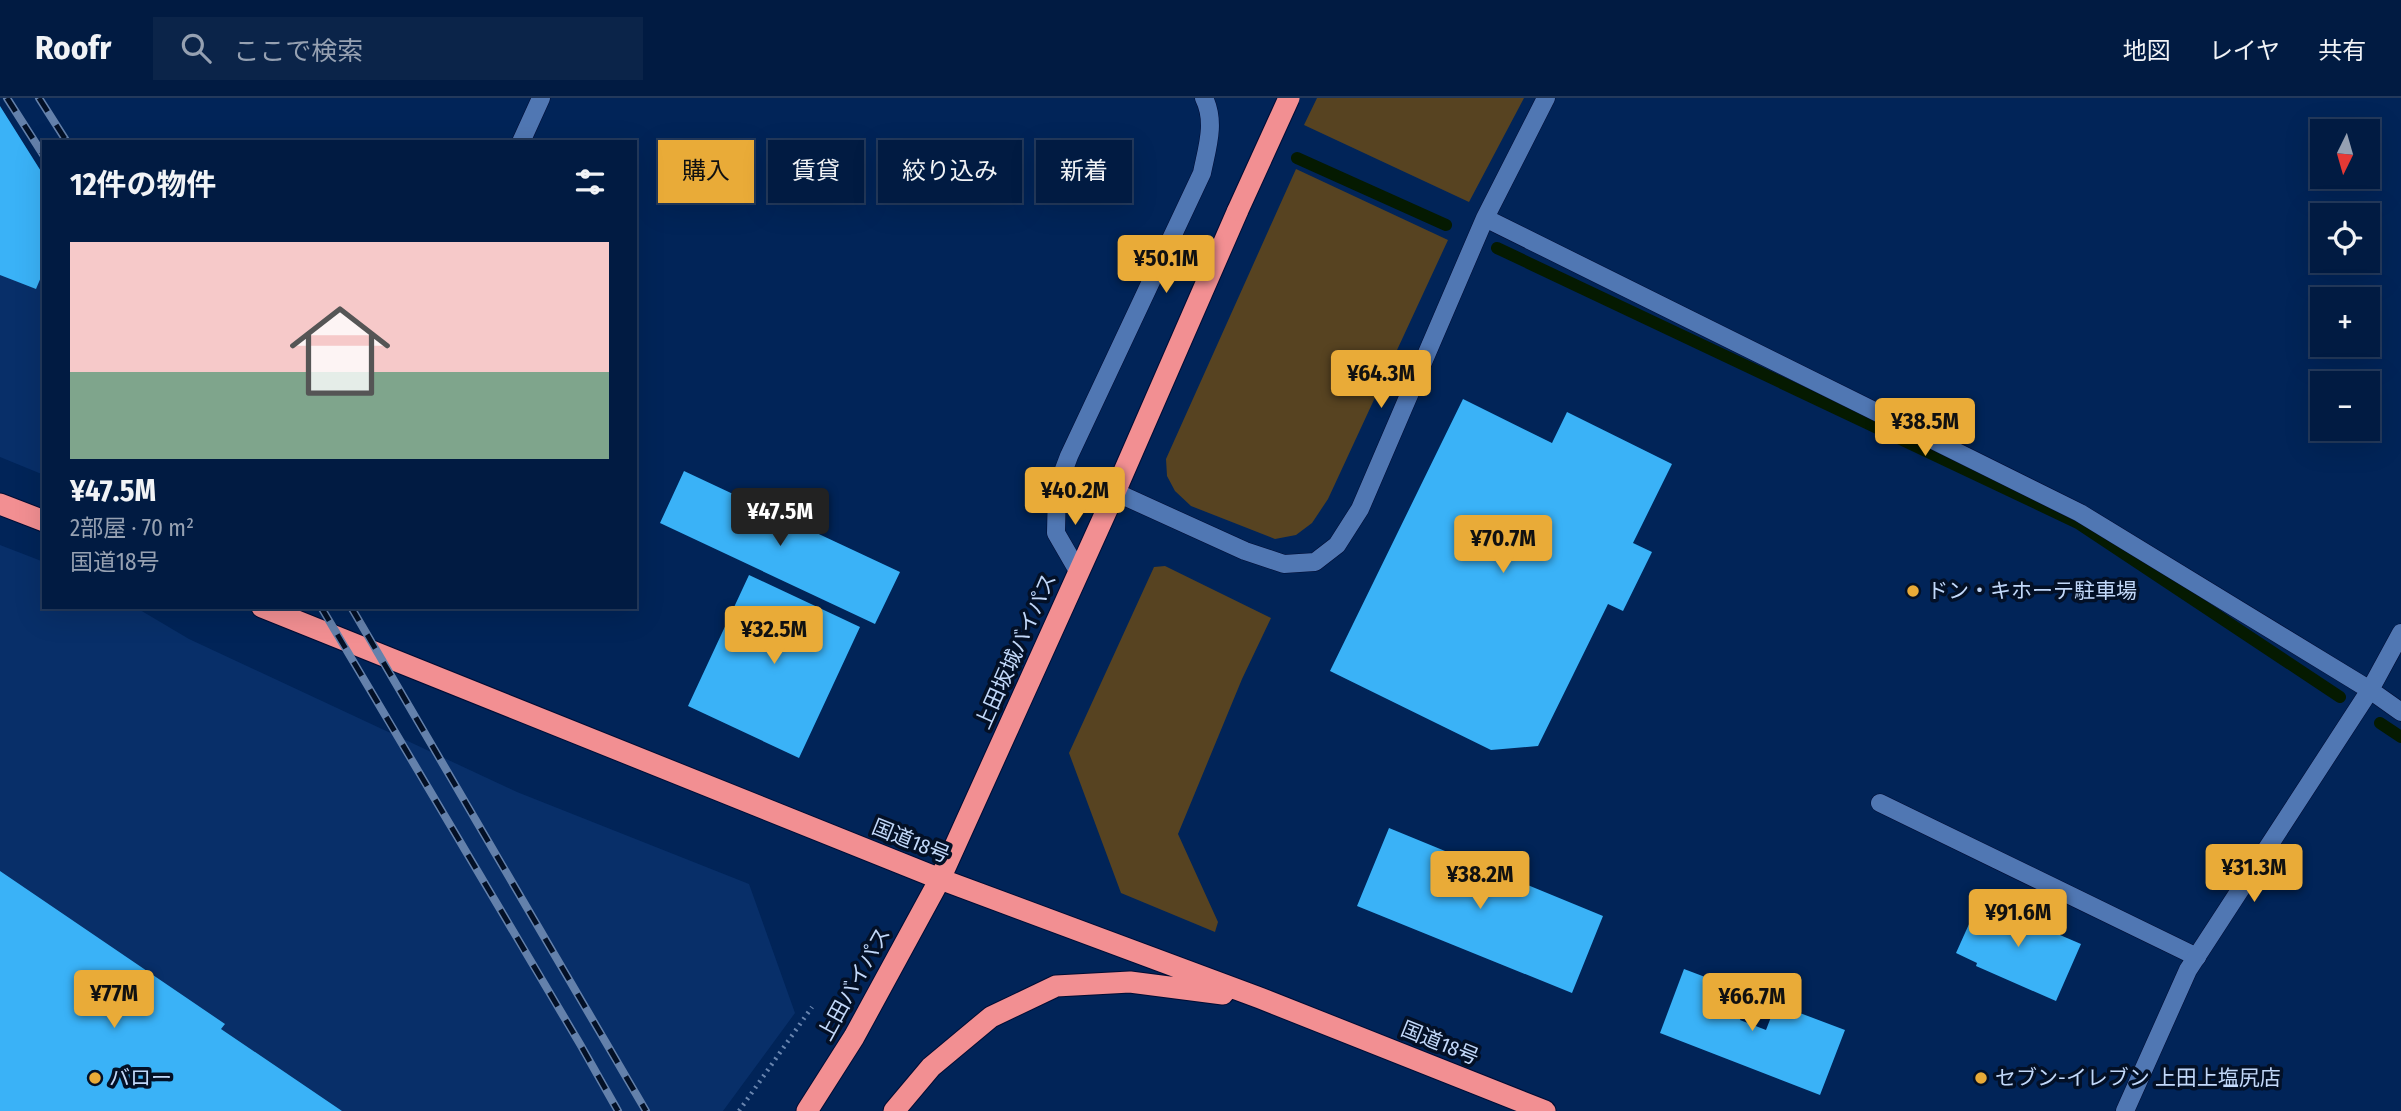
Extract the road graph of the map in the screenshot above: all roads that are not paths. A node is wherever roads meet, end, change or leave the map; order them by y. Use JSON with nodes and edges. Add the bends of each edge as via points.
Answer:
{"nodes":[{"id":1,"x":541,"y":98,"type":"edge"},
{"id":2,"x":1204,"y":98,"type":"edge"},
{"id":3,"x":1289,"y":98,"type":"edge"},
{"id":4,"x":1546,"y":98,"type":"edge"},
{"id":5,"x":522,"y":140,"type":"edge"},
{"id":6,"x":1485,"y":218,"type":"junction"},
{"id":7,"x":1115,"y":492,"type":"junction"},
{"id":8,"x":0,"y":504,"type":"edge"},
{"id":9,"x":42,"y":520,"type":"edge"},
{"id":10,"x":1078,"y":571,"type":"junction"},
{"id":11,"x":272,"y":609,"type":"edge"},
{"id":12,"x":304,"y":615,"type":"edge"},
{"id":13,"x":2401,"y":633,"type":"edge"},
{"id":14,"x":2370,"y":690,"type":"junction"},
{"id":15,"x":2401,"y":712,"type":"edge"},
{"id":16,"x":1880,"y":803,"type":"dead end"},
{"id":17,"x":940,"y":879,"type":"junction"},
{"id":18,"x":2197,"y":957,"type":"junction"},
{"id":19,"x":1260,"y":998,"type":"junction"},
{"id":20,"x":807,"y":1111,"type":"edge"},
{"id":21,"x":894,"y":1111,"type":"edge"},
{"id":22,"x":1545,"y":1111,"type":"edge"},
{"id":23,"x":2124,"y":1111,"type":"edge"}],
"edges":[{"from":1,"to":5,"type":"street"},
{"from":2,"to":10,"type":"street","via":[[1211,111],[1202,173],[1057,488],[1056,533]]},
{"from":3,"to":7,"type":"highway","name":"上田坂城バイパス","bridge":true},
{"from":4,"to":6,"type":"street"},
{"from":6,"to":7,"type":"street","via":[[1360,509],[1337,545],[1322,557],[1284,564]]},
{"from":6,"to":14,"type":"street","via":[[2080,513]]},
{"from":7,"to":10,"type":"highway","name":"上田坂城バイパス"},
{"from":8,"to":9,"type":"highway"},
{"from":10,"to":17,"type":"highway","name":"上田坂城バイパス"},
{"from":11,"to":12,"type":"highway","name":"国道18号"},
{"from":12,"to":17,"type":"highway","name":"国道18号"},
{"from":13,"to":14,"type":"street"},
{"from":14,"to":15,"type":"street"},
{"from":14,"to":18,"type":"street"},
{"from":16,"to":18,"type":"street"},
{"from":17,"to":19,"type":"highway","name":"国道18号"},
{"from":17,"to":20,"type":"highway","name":"上田バイパス","via":[[854,1037]]},
{"from":18,"to":23,"type":"street"},
{"from":19,"to":21,"type":"highway","via":[[1130,982],[1056,986],[991,1017],[931,1067]]},
{"from":19,"to":22,"type":"highway","name":"国道18号"}]}
